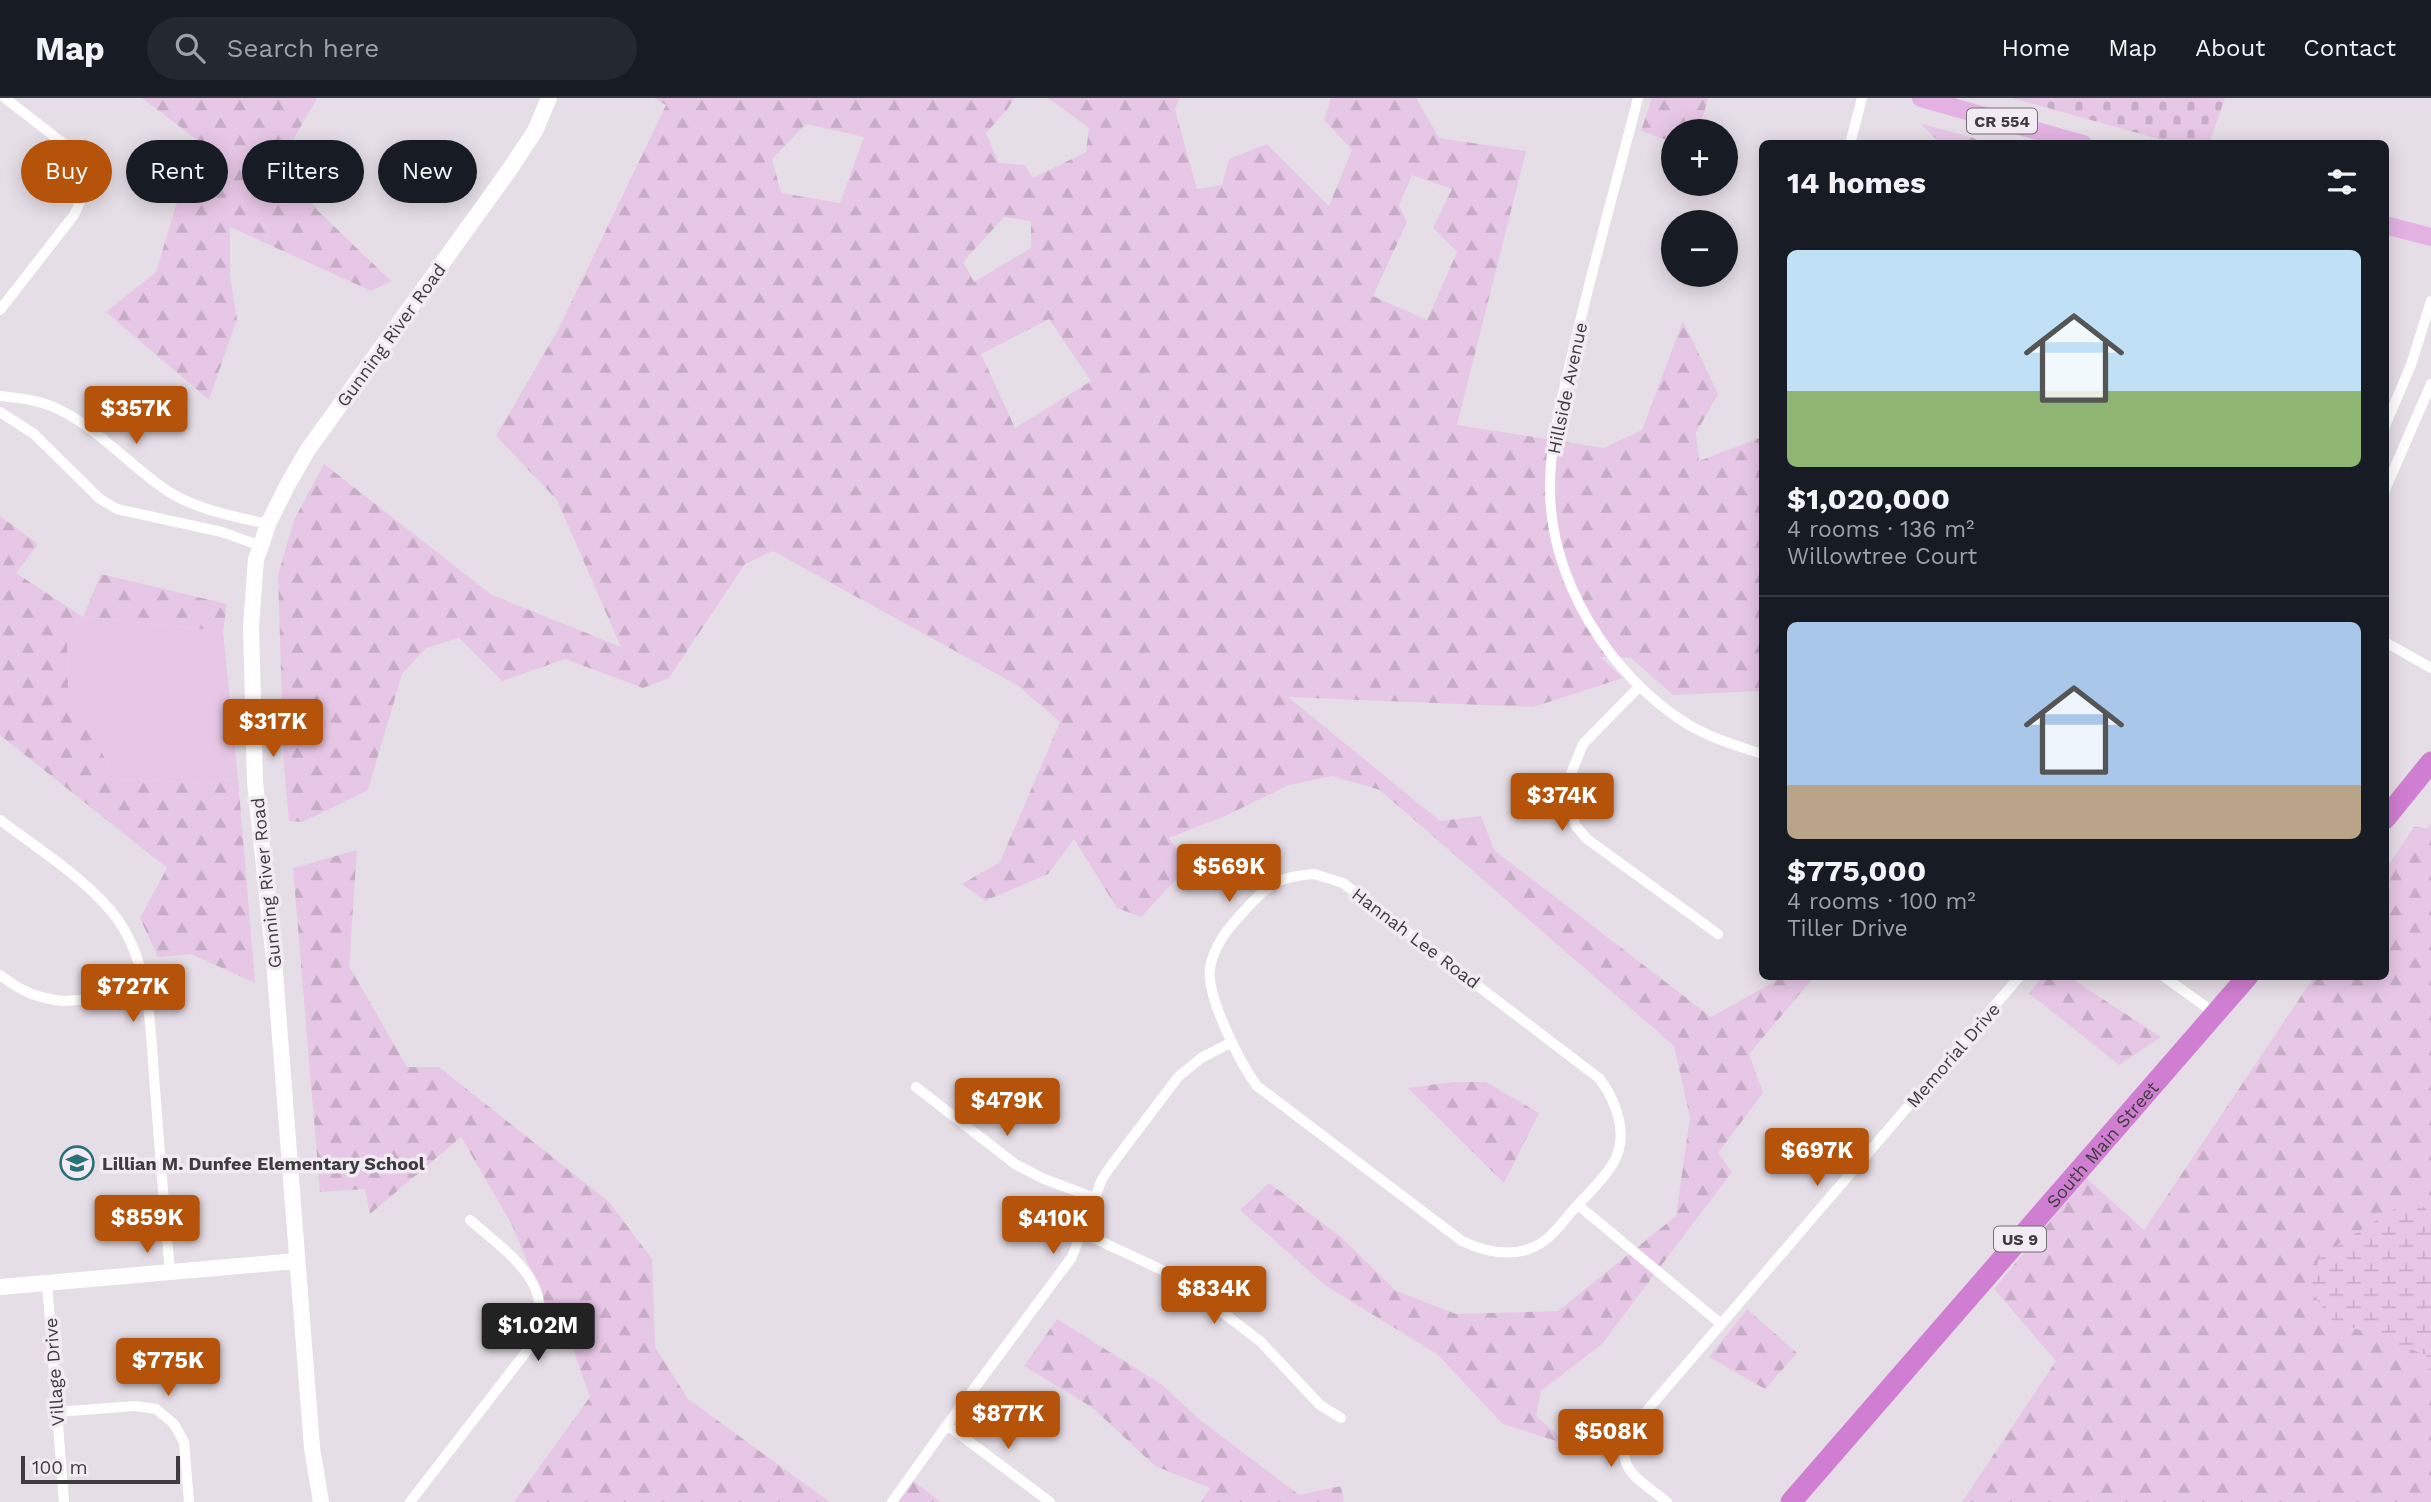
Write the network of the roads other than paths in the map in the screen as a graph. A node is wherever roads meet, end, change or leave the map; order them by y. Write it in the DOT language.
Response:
graph roads {
  1 [pos="5,98"];
  2 [pos="550,98"];
  3 [pos="1638,98"];
  4 [pos="1863,98"];
  5 [pos="1921,98"];
  6 [pos="1851,140"];
  7 [pos="2069,140"];
  8 [pos="2389,226"];
  9 [pos="2431,237"];
  10 [pos="2431,301"];
  11 [pos="0,310"];
  12 [pos="2431,384"];
  13 [pos="0,396"];
  14 [pos="0,412"];
  15 [pos="2389,417"];
  16 [pos="2389,481"];
  17 [pos="268,524"];
  18 [pos="261,545"];
  19 [pos="2389,644"];
  20 [pos="2431,668"];
  21 [pos="1639,687"];
  22 [pos="1759,753"];
  23 [pos="2431,762"];
  24 [pos="2389,814"];
  25 [pos="0,820"];
  26 [pos="1718,934"];
  27 [pos="0,975"];
  28 [pos="2017,980"];
  29 [pos="2169,980"];
  30 [pos="2245,980"];
  31 [pos="146,995"];
  32 [pos="2216,1014"];
  33 [pos="1232,1042"];
  34 [pos="916,1087"];
  35 [pos="1095,1198"];
  36 [pos="1578,1205"];
  37 [pos="470,1220"];
  38 [pos="1083,1233"];
  39 [pos="297,1262"];
  40 [pos="170,1272"];
  41 [pos="47,1283"];
  42 [pos="0,1287"];
  43 [pos="1721,1324"];
  44 [pos="57,1412"];
  45 [pos="1341,1419"];
  46 [pos="947,1424"];
  47 [pos="64,1502"];
  48 [pos="189,1502"];
  49 [pos="321,1502"];
  50 [pos="411,1502"];
  51 [pos="892,1502"];
  52 [pos="1049,1502"];
  53 [pos="1667,1502"];
  54 [pos="1791,1502"];
  1 -- 11 [label="street"];
  2 -- 17 [label="street, Gunning River Road"];
  3 -- 21 [label="street, Hillside Avenue"];
  4 -- 6 [label="street"];
  5 -- 7 [label="main road, CR 554"];
  8 -- 9 [label="main road"];
  10 -- 15 [label="street"];
  12 -- 16 [label="street"];
  13 -- 17 [label="street"];
  14 -- 18 [label="street"];
  17 -- 18 [label="street, Gunning River Road"];
  18 -- 39 [label="street, Gunning River Road"];
  19 -- 20 [label="street"];
  21 -- 22 [label="street, Hillside Avenue"];
  21 -- 26 [label="street"];
  23 -- 24 [label="highway"];
  25 -- 31 [label="street"];
  27 -- 31 [label="street"];
  28 -- 43 [label="street, Memorial Drive"];
  29 -- 32 [label="street"];
  30 -- 32 [label="highway, South Main Street / US 9"];
  31 -- 40 [label="street"];
  32 -- 54 [label="highway, South Main Street / US 9"];
  33 -- 35 [label="street"];
  33 -- 36 [label="street, Hannah Lee Road"];
  33 -- 36 [label="street, Hannah Lee Road"];
  34 -- 35 [label="street"];
  35 -- 38 [label="street"];
  36 -- 43 [label="street"];
  37 -- 50 [label="street"];
  38 -- 45 [label="street"];
  38 -- 46 [label="street"];
  39 -- 40 [label="street"];
  39 -- 49 [label="street, Gunning River Road"];
  40 -- 41 [label="street"];
  41 -- 42 [label="street"];
  41 -- 44 [label="street, Village Drive"];
  43 -- 53 [label="street, Memorial Drive"];
  44 -- 47 [label="street, Village Drive"];
  44 -- 48 [label="street"];
  46 -- 51 [label="street"];
  46 -- 52 [label="street"];
}
